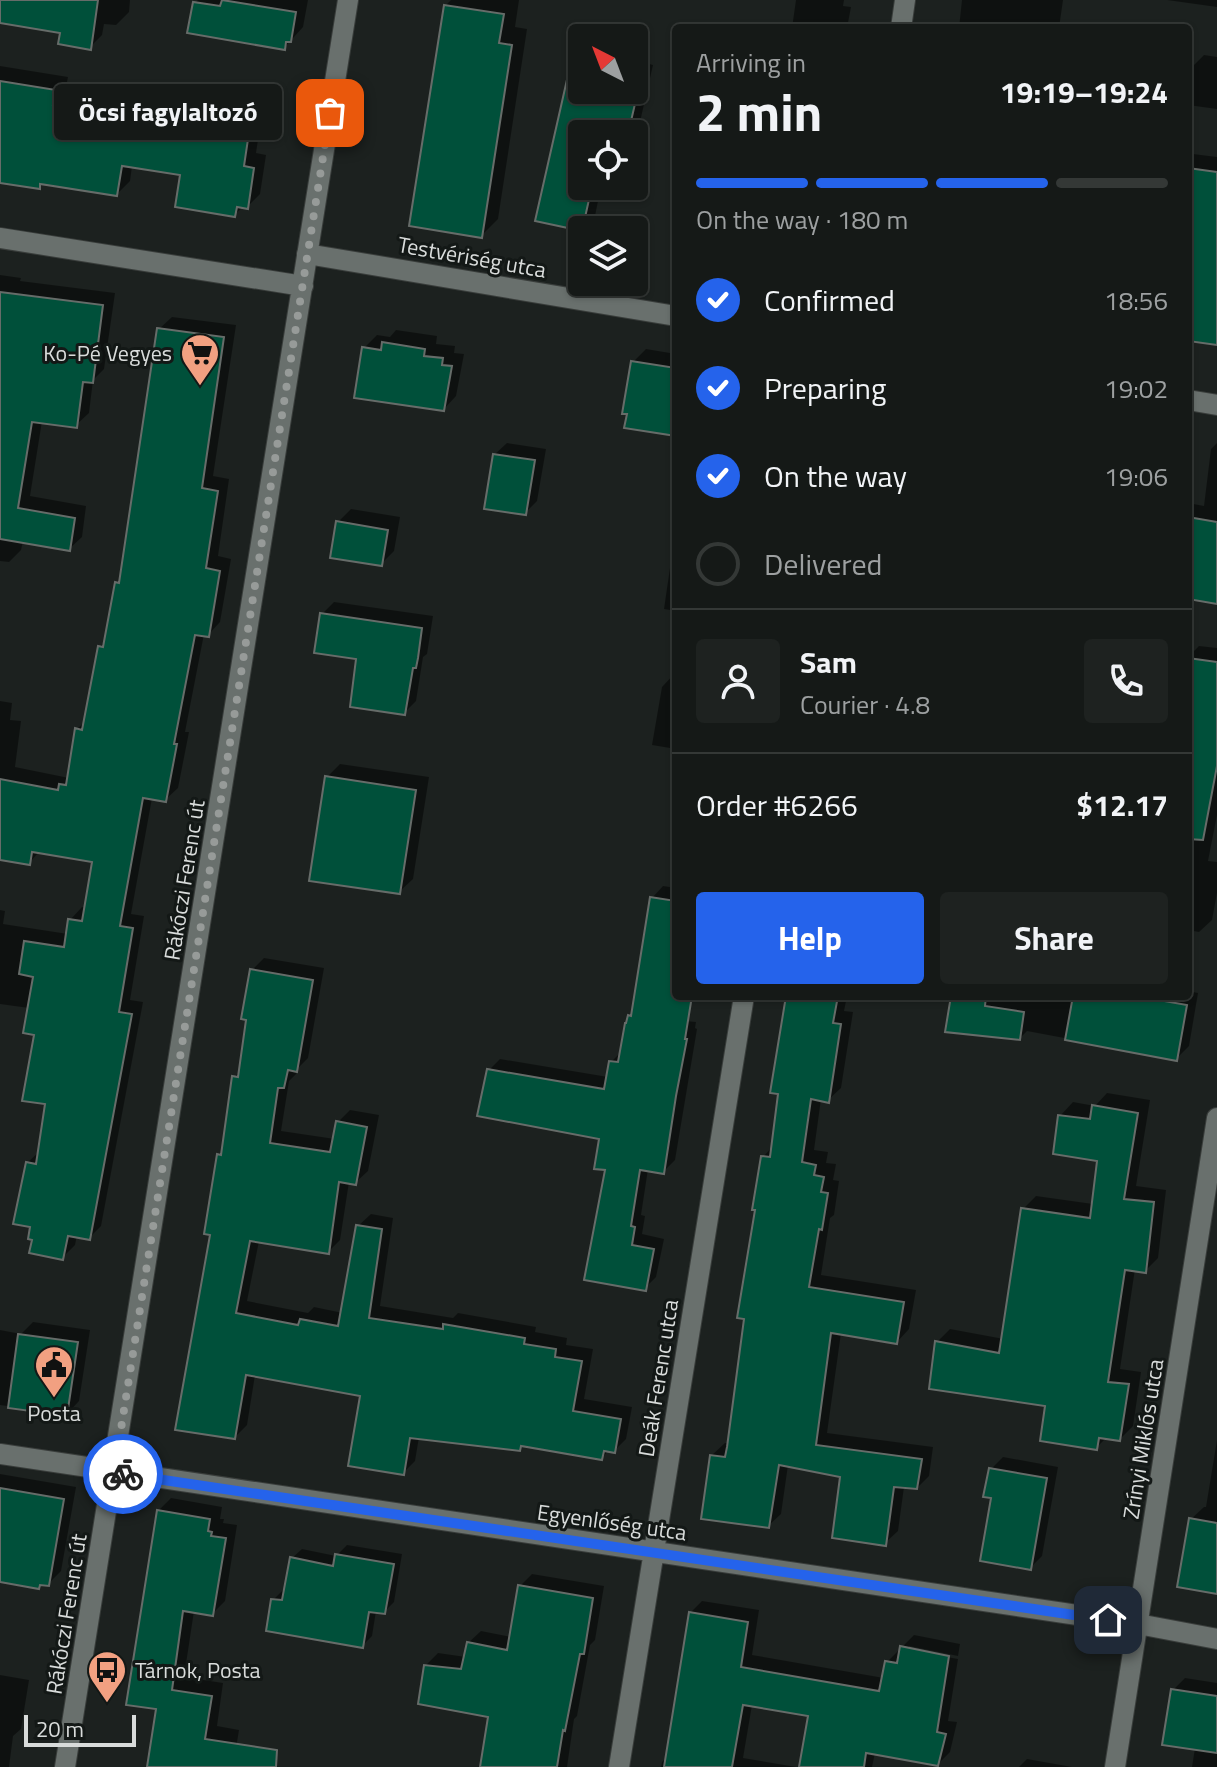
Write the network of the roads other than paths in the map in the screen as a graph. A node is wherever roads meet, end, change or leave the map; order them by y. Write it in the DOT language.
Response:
graph roads {
  1 [pos="348,0"];
  2 [pos="905,0"];
  3 [pos="902,24"];
  4 [pos="0,238"];
  5 [pos="307,254"];
  6 [pos="303,286"];
  7 [pos="672,315"];
  8 [pos="1192,401"];
  9 [pos="1217,405"];
  10 [pos="743,1000"];
  11 [pos="1217,1118"];
  12 [pos="0,1454"];
  13 [pos="114,1473"];
  14 [pos="654,1553"];
  15 [pos="1138,1624"];
  16 [pos="1217,1639"];
  17 [pos="65,1767"];
  18 [pos="619,1767"];
  19 [pos="1115,1767"];
  1 -- 5 [label="street, Rákóczi Ferenc út"];
  2 -- 3 [label="street"];
  4 -- 6 [label="street"];
  5 -- 6 [label="street, Rákóczi Ferenc út"];
  5 -- 7 [label="street, Testvériség utca"];
  6 -- 13 [label="street, Rákóczi Ferenc út"];
  8 -- 9 [label="street"];
  10 -- 14 [label="street, Deák Ferenc utca"];
  11 -- 15 [label="street, Zrínyi Miklós utca"];
  12 -- 13 [label="street, Egyenlőség utca"];
  13 -- 14 [label="street, Egyenlőség utca"];
  13 -- 17 [label="street, Rákóczi Ferenc út"];
  14 -- 15 [label="street, Egyenlőség utca"];
  14 -- 18 [label="street, Deák Ferenc utca"];
  15 -- 16 [label="street, Egyenlőség utca"];
  15 -- 19 [label="street, Zrínyi Miklós utca"];
}
